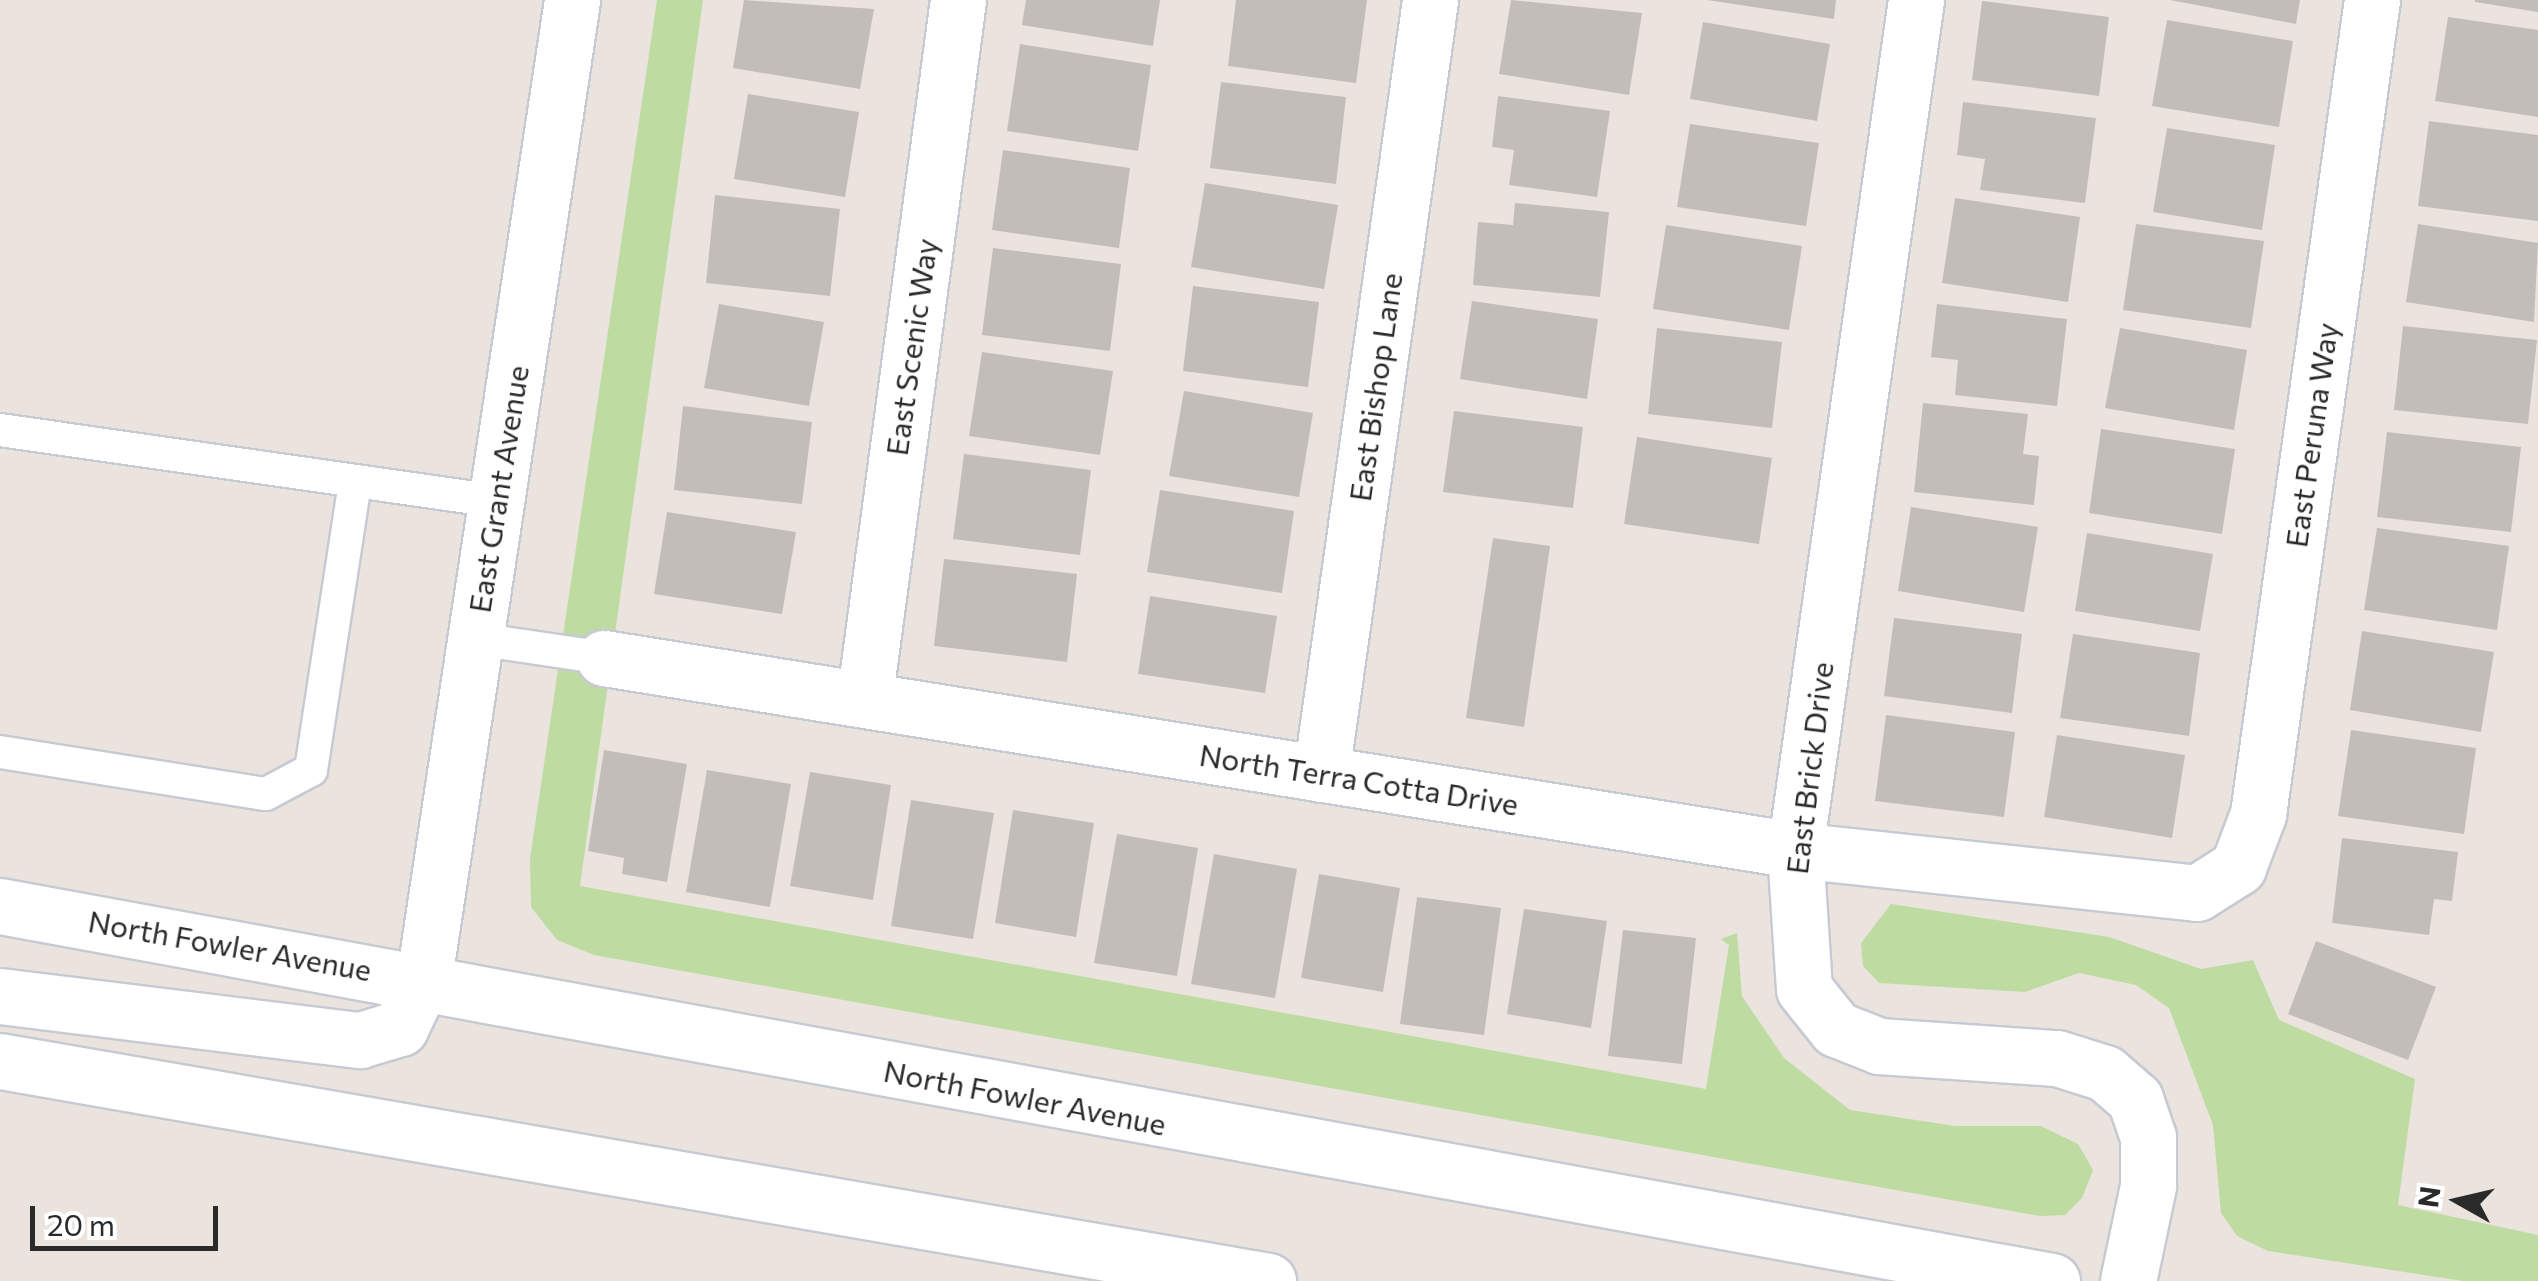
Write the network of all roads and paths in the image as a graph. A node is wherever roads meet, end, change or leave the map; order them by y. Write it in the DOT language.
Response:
graph roads {
  1 [pos="572,0"];
  2 [pos="958,0"];
  3 [pos="1430,0"];
  4 [pos="1916,0"];
  5 [pos="2372,0"];
  6 [pos="0,430"];
  7 [pos="355,481"];
  8 [pos="496,501"];
  9 [pos="476,639"];
  10 [pos="604,658"];
  11 [pos="865,694"];
  12 [pos="0,752"];
  13 [pos="1321,774"];
  14 [pos="1795,850"];
  15 [pos="2238,867"];
  16 [pos="0,906"];
  17 [pos="424,978"];
  18 [pos="0,996"];
  19 [pos="0,1061"];
  20 [pos="1268,1281"];
  21 [pos="2052,1281"];
  22 [pos="2128,1281"];
  1 -- 8 [label="street, East Grant Avenue"];
  2 -- 11 [label="street, East Scenic Way"];
  3 -- 13 [label="street, East Bishop Lane"];
  4 -- 14 [label="street, East Brick Drive"];
  5 -- 15 [label="street, East Peruna Way"];
  6 -- 7 [label="lane"];
  7 -- 8 [label="lane"];
  7 -- 12 [label="lane"];
  8 -- 9 [label="street, East Grant Avenue"];
  9 -- 10 [label="lane, North Terra Cotta Drive"];
  9 -- 17 [label="street, East Grant Avenue"];
  10 -- 11 [label="street, North Terra Cotta Drive"];
  11 -- 13 [label="street, North Terra Cotta Drive"];
  13 -- 14 [label="street, North Terra Cotta Drive"];
  14 -- 15 [label="street, North Terra Cotta Drive"];
  14 -- 22 [label="street, East Brick Drive"];
  16 -- 17 [label="street, North Fowler Avenue"];
  17 -- 18 [label="street, East Grant Avenue"];
  17 -- 21 [label="street, North Fowler Avenue"];
  19 -- 20 [label="street"];
}
